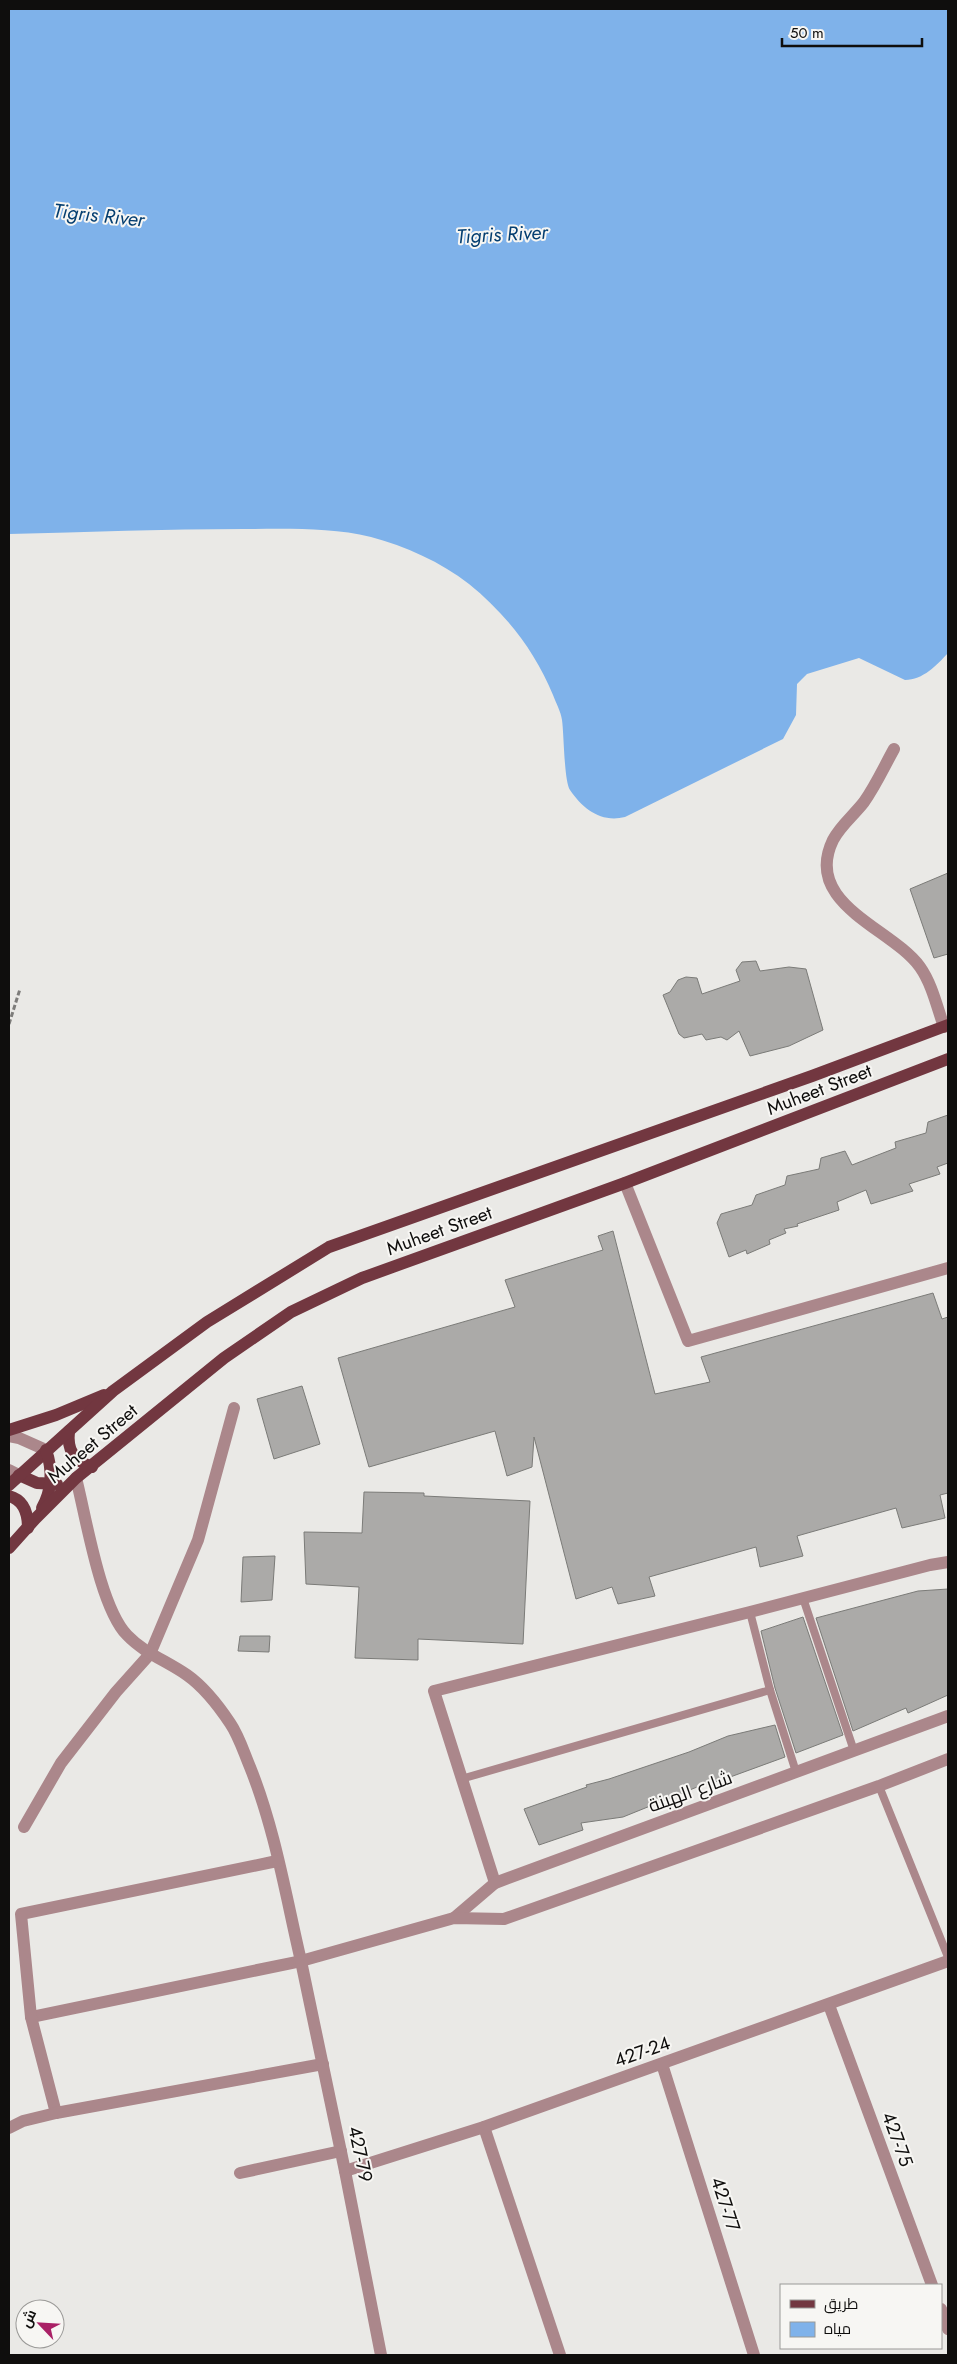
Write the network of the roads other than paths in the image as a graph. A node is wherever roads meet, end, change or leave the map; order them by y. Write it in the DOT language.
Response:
graph roads {
  1 [pos="894,749"];
  2 [pos="946,1026"];
  3 [pos="948,1059"];
  4 [pos="625,1183"];
  5 [pos="948,1268"];
  6 [pos="113,1391"];
  7 [pos="234,1408"];
  8 [pos="9,1430"];
  9 [pos="69,1431"];
  10 [pos="9,1436"];
  11 [pos="46,1450"];
  12 [pos="92,1467"];
  13 [pos="14,1473"];
  14 [pos="76,1478"];
  15 [pos="50,1484"];
  16 [pos="9,1485"];
  17 [pos="9,1496"];
  18 [pos="32,1523"];
  19 [pos="9,1548"];
  20 [pos="948,1562"];
  21 [pos="803,1598"];
  22 [pos="750,1612"];
  23 [pos="150,1654"];
  24 [pos="770,1690"];
  25 [pos="948,1716"];
  26 [pos="854,1751"];
  27 [pos="948,1759"];
  28 [pos="796,1772"];
  29 [pos="461,1779"];
  30 [pos="879,1786"];
  31 [pos="24,1827"];
  32 [pos="278,1860"];
  33 [pos="495,1883"];
  34 [pos="454,1918"];
  35 [pos="948,1957"];
  36 [pos="301,1961"];
  37 [pos="948,1961"];
  38 [pos="829,2005"];
  39 [pos="31,2017"];
  40 [pos="323,2064"];
  41 [pos="662,2064"];
  42 [pos="56,2113"];
  43 [pos="484,2127"];
  44 [pos="9,2128"];
  45 [pos="341,2150"];
  46 [pos="345,2171"];
  47 [pos="240,2173"];
  48 [pos="932,2284"];
  49 [pos="942,2311"];
  50 [pos="948,2329"];
  51 [pos="381,2355"];
  52 [pos="560,2355"];
  53 [pos="754,2355"];
  1 -- 2 [label="street"];
  2 -- 6 [label="main road, Muheet Street"];
  3 -- 4 [label="main road, Muheet Street"];
  4 -- 5 [label="street"];
  4 -- 12 [label="main road, Muheet Street"];
  6 -- 8 [label="main road"];
  6 -- 9 [label="main road, Muheet Street"];
  7 -- 23 [label="street"];
  9 -- 11 [label="main road, Muheet Street"];
  9 -- 12 [label="main road"];
  10 -- 11 [label="street"];
  11 -- 13 [label="main road, Muheet Street"];
  11 -- 15 [label="main road"];
  12 -- 14 [label="main road, Muheet Street"];
  13 -- 15 [label="main road"];
  13 -- 16 [label="main road, Muheet Street"];
  14 -- 15 [label="main road"];
  14 -- 18 [label="main road, Muheet Street"];
  14 -- 23 [label="street, 427-79"];
  15 -- 18 [label="main road"];
  17 -- 18 [label="main road"];
  18 -- 19 [label="main road, Muheet Street"];
  20 -- 21 [label="street"];
  21 -- 22 [label="street"];
  21 -- 26 [label="lane"];
  22 -- 24 [label="lane"];
  22 -- 29 [label="street"];
  23 -- 31 [label="street"];
  23 -- 32 [label="street, 427-79"];
  24 -- 28 [label="lane"];
  24 -- 29 [label="lane"];
  25 -- 26 [label="street, شارع الهبنة"];
  26 -- 28 [label="street, شارع الهبنة"];
  27 -- 30 [label="street, شارع الهبنة"];
  28 -- 33 [label="street, شارع الهبنة"];
  29 -- 33 [label="street"];
  30 -- 34 [label="street, شارع الهبنة"];
  30 -- 35 [label="lane"];
  32 -- 36 [label="street, 427-79"];
  32 -- 39 [label="street"];
  33 -- 34 [label="street, شارع الهبنة"];
  34 -- 36 [label="street, شارع الهبنة"];
  36 -- 39 [label="street, شارع الهبنة"];
  36 -- 40 [label="street, 427-79"];
  37 -- 38 [label="street, 427-24"];
  38 -- 41 [label="street, 427-24"];
  38 -- 48 [label="street, 427-75"];
  39 -- 42 [label="street"];
  40 -- 42 [label="street"];
  40 -- 45 [label="street, 427-79"];
  41 -- 43 [label="street, 427-24"];
  41 -- 53 [label="street, 427-77"];
  42 -- 44 [label="street"];
  43 -- 46 [label="street, 427-24"];
  43 -- 52 [label="street"];
  45 -- 46 [label="street, 427-79"];
  45 -- 47 [label="street"];
  46 -- 51 [label="street, 427-79"];
  49 -- 50 [label="street"];
}
